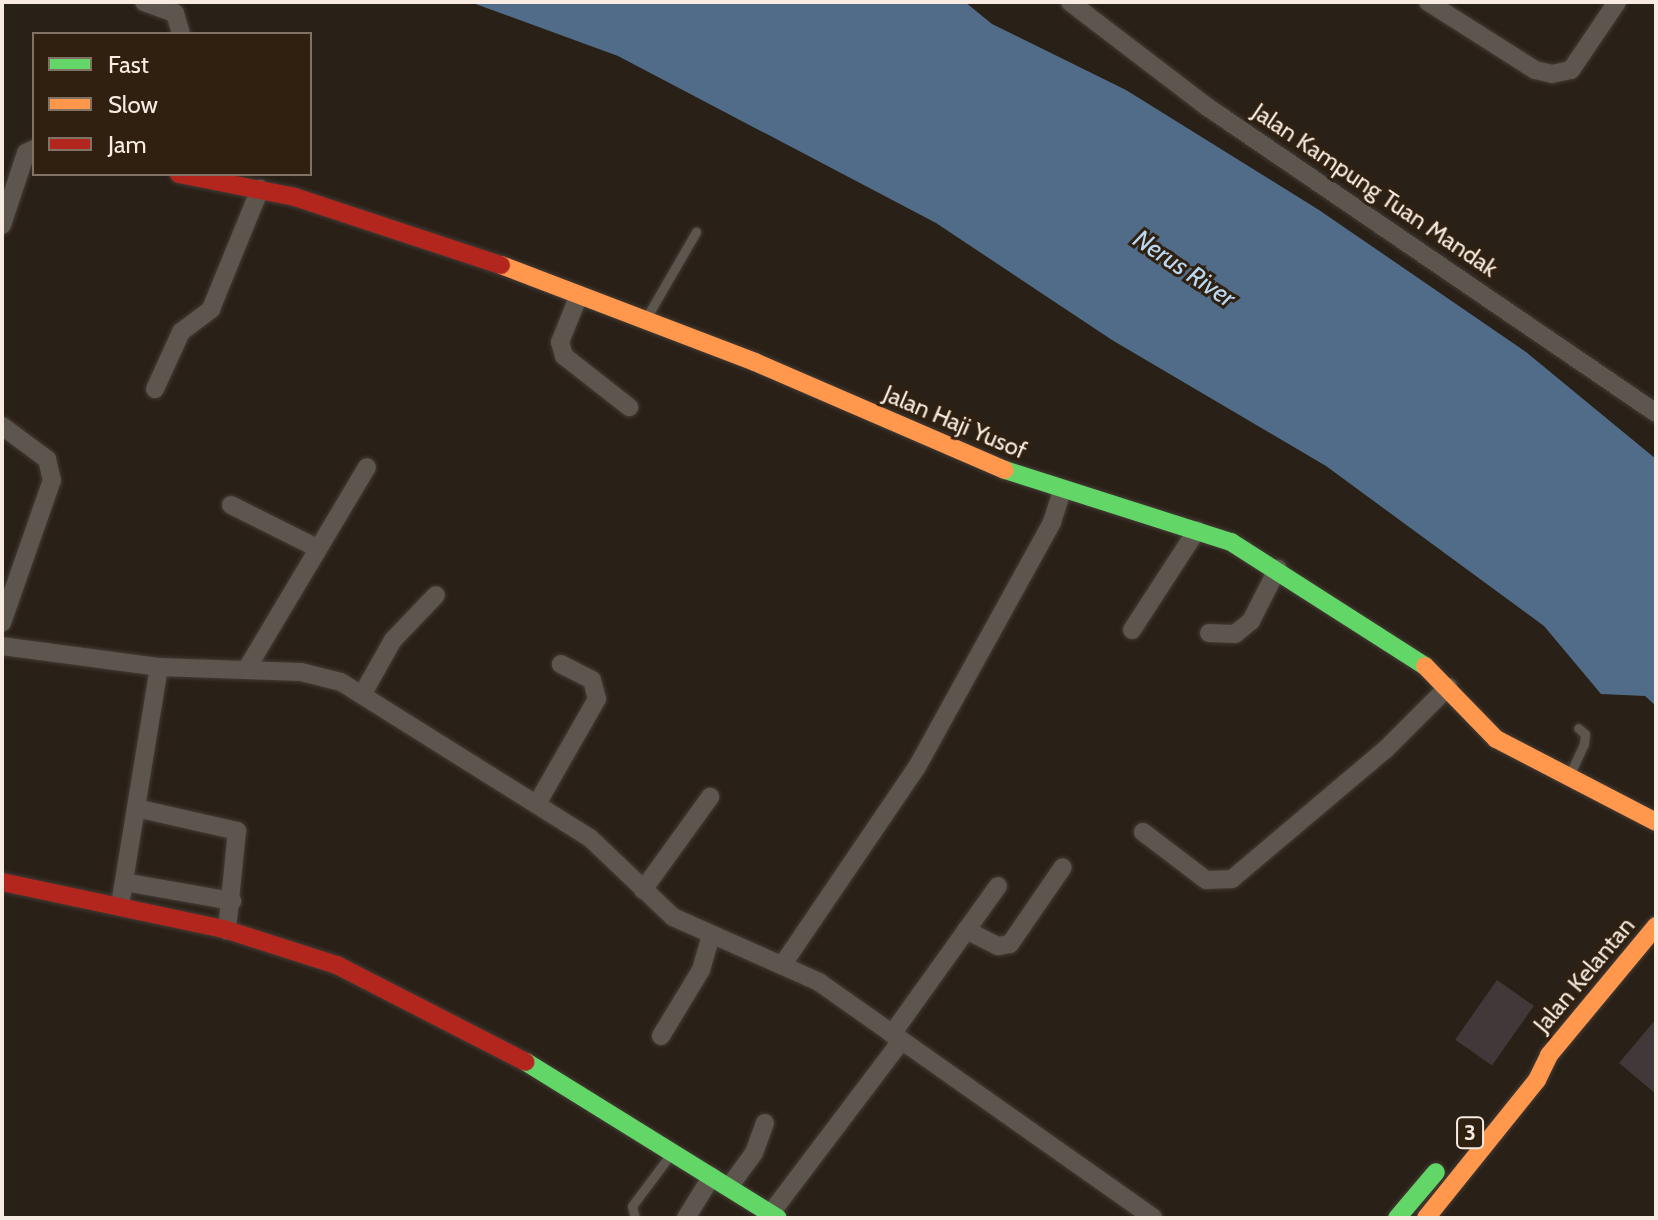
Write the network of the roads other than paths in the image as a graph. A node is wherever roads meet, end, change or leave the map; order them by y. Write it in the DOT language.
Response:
graph roads {
  1 [pos="144,2"];
  2 [pos="1070,2"];
  3 [pos="1428,2"];
  4 [pos="1617,2"];
  5 [pos="180,32"];
  6 [pos="32,150"];
  7 [pos="190,176"];
  8 [pos="260,189"];
  9 [pos="2,225"];
  10 [pos="696,232"];
  11 [pos="579,295"];
  12 [pos="645,320"];
  13 [pos="155,389"];
  14 [pos="629,407"];
  15 [pos="1656,413"];
  16 [pos="2,426"];
  17 [pos="367,467"];
  18 [pos="1062,492"];
  19 [pos="231,505"];
  20 [pos="1197,530"];
  21 [pos="317,548"];
  22 [pos="1278,568"];
  23 [pos="436,595"];
  24 [pos="2,623"];
  25 [pos="1132,630"];
  26 [pos="1209,633"];
  27 [pos="2,646"];
  28 [pos="561,664"];
  29 [pos="159,667"];
  30 [pos="246,670"];
  31 [pos="1448,687"];
  32 [pos="362,695"];
  33 [pos="1578,728"];
  34 [pos="1569,776"];
  35 [pos="710,797"];
  36 [pos="538,802"];
  37 [pos="136,808"];
  38 [pos="1656,822"];
  39 [pos="1143,832"];
  40 [pos="1063,867"];
  41 [pos="2,882"];
  42 [pos="124,882"];
  43 [pos="998,886"];
  44 [pos="643,890"];
  45 [pos="232,901"];
  46 [pos="120,906"];
  47 [pos="1656,926"];
  48 [pos="227,930"];
  49 [pos="966,930"];
  50 [pos="711,936"];
  51 [pos="783,964"];
  52 [pos="661,1036"];
  53 [pos="896,1037"];
  54 [pos="1549,1055"];
  55 [pos="765,1123"];
  56 [pos="672,1152"];
  57 [pos="712,1176"];
  58 [pos="729,1187"];
  59 [pos="775,1216"];
  60 [pos="635,1218"];
  61 [pos="686,1218"];
  62 [pos="1153,1218"];
  63 [pos="1397,1218"];
  64 [pos="1426,1218"];
  1 -- 5 [label="street"];
  2 -- 15 [label="street, Jalan Kampung Tuan Mandak"];
  3 -- 4 [label="street"];
  6 -- 9 [label="street"];
  7 -- 8 [label="main road, Jalan Haji Yusof"];
  8 -- 11 [label="main road, Jalan Haji Yusof"];
  8 -- 13 [label="street"];
  10 -- 12 [label="lane"];
  11 -- 12 [label="main road, Jalan Haji Yusof"];
  11 -- 14 [label="street"];
  12 -- 18 [label="main road, Jalan Haji Yusof"];
  16 -- 24 [label="street"];
  17 -- 21 [label="street"];
  18 -- 20 [label="main road, Jalan Haji Yusof"];
  18 -- 51 [label="street"];
  19 -- 21 [label="street"];
  20 -- 22 [label="main road, Jalan Haji Yusof"];
  20 -- 25 [label="street"];
  21 -- 30 [label="street"];
  22 -- 26 [label="street"];
  22 -- 31 [label="main road, Jalan Haji Yusof"];
  23 -- 32 [label="street"];
  27 -- 29 [label="street"];
  28 -- 36 [label="street"];
  29 -- 30 [label="street"];
  29 -- 37 [label="street"];
  30 -- 32 [label="street"];
  31 -- 34 [label="main road, Jalan Haji Yusof"];
  31 -- 39 [label="street"];
  32 -- 36 [label="street"];
  33 -- 34 [label="lane"];
  34 -- 38 [label="main road, Jalan Haji Yusof"];
  35 -- 44 [label="street"];
  36 -- 44 [label="street"];
  37 -- 42 [label="street"];
  37 -- 45 [label="street"];
  40 -- 49 [label="street"];
  41 -- 46 [label="main road"];
  42 -- 45 [label="street"];
  42 -- 46 [label="street"];
  43 -- 49 [label="street"];
  44 -- 50 [label="street"];
  45 -- 48 [label="street"];
  46 -- 48 [label="main road"];
  47 -- 54 [label="main road, Jalan Kelantan / 3"];
  48 -- 56 [label="main road"];
  49 -- 53 [label="street"];
  50 -- 51 [label="street"];
  50 -- 52 [label="street"];
  51 -- 53 [label="street"];
  53 -- 59 [label="street"];
  53 -- 62 [label="street"];
  54 -- 63 [label="main road, Jalan Kelantan / 3"];
  54 -- 64 [label="main road, Jalan Kelantan / 3"];
  55 -- 58 [label="street"];
  56 -- 57 [label="main road"];
  56 -- 60 [label="lane"];
  57 -- 58 [label="main road"];
  57 -- 61 [label="street"];
  58 -- 59 [label="main road"];
}
